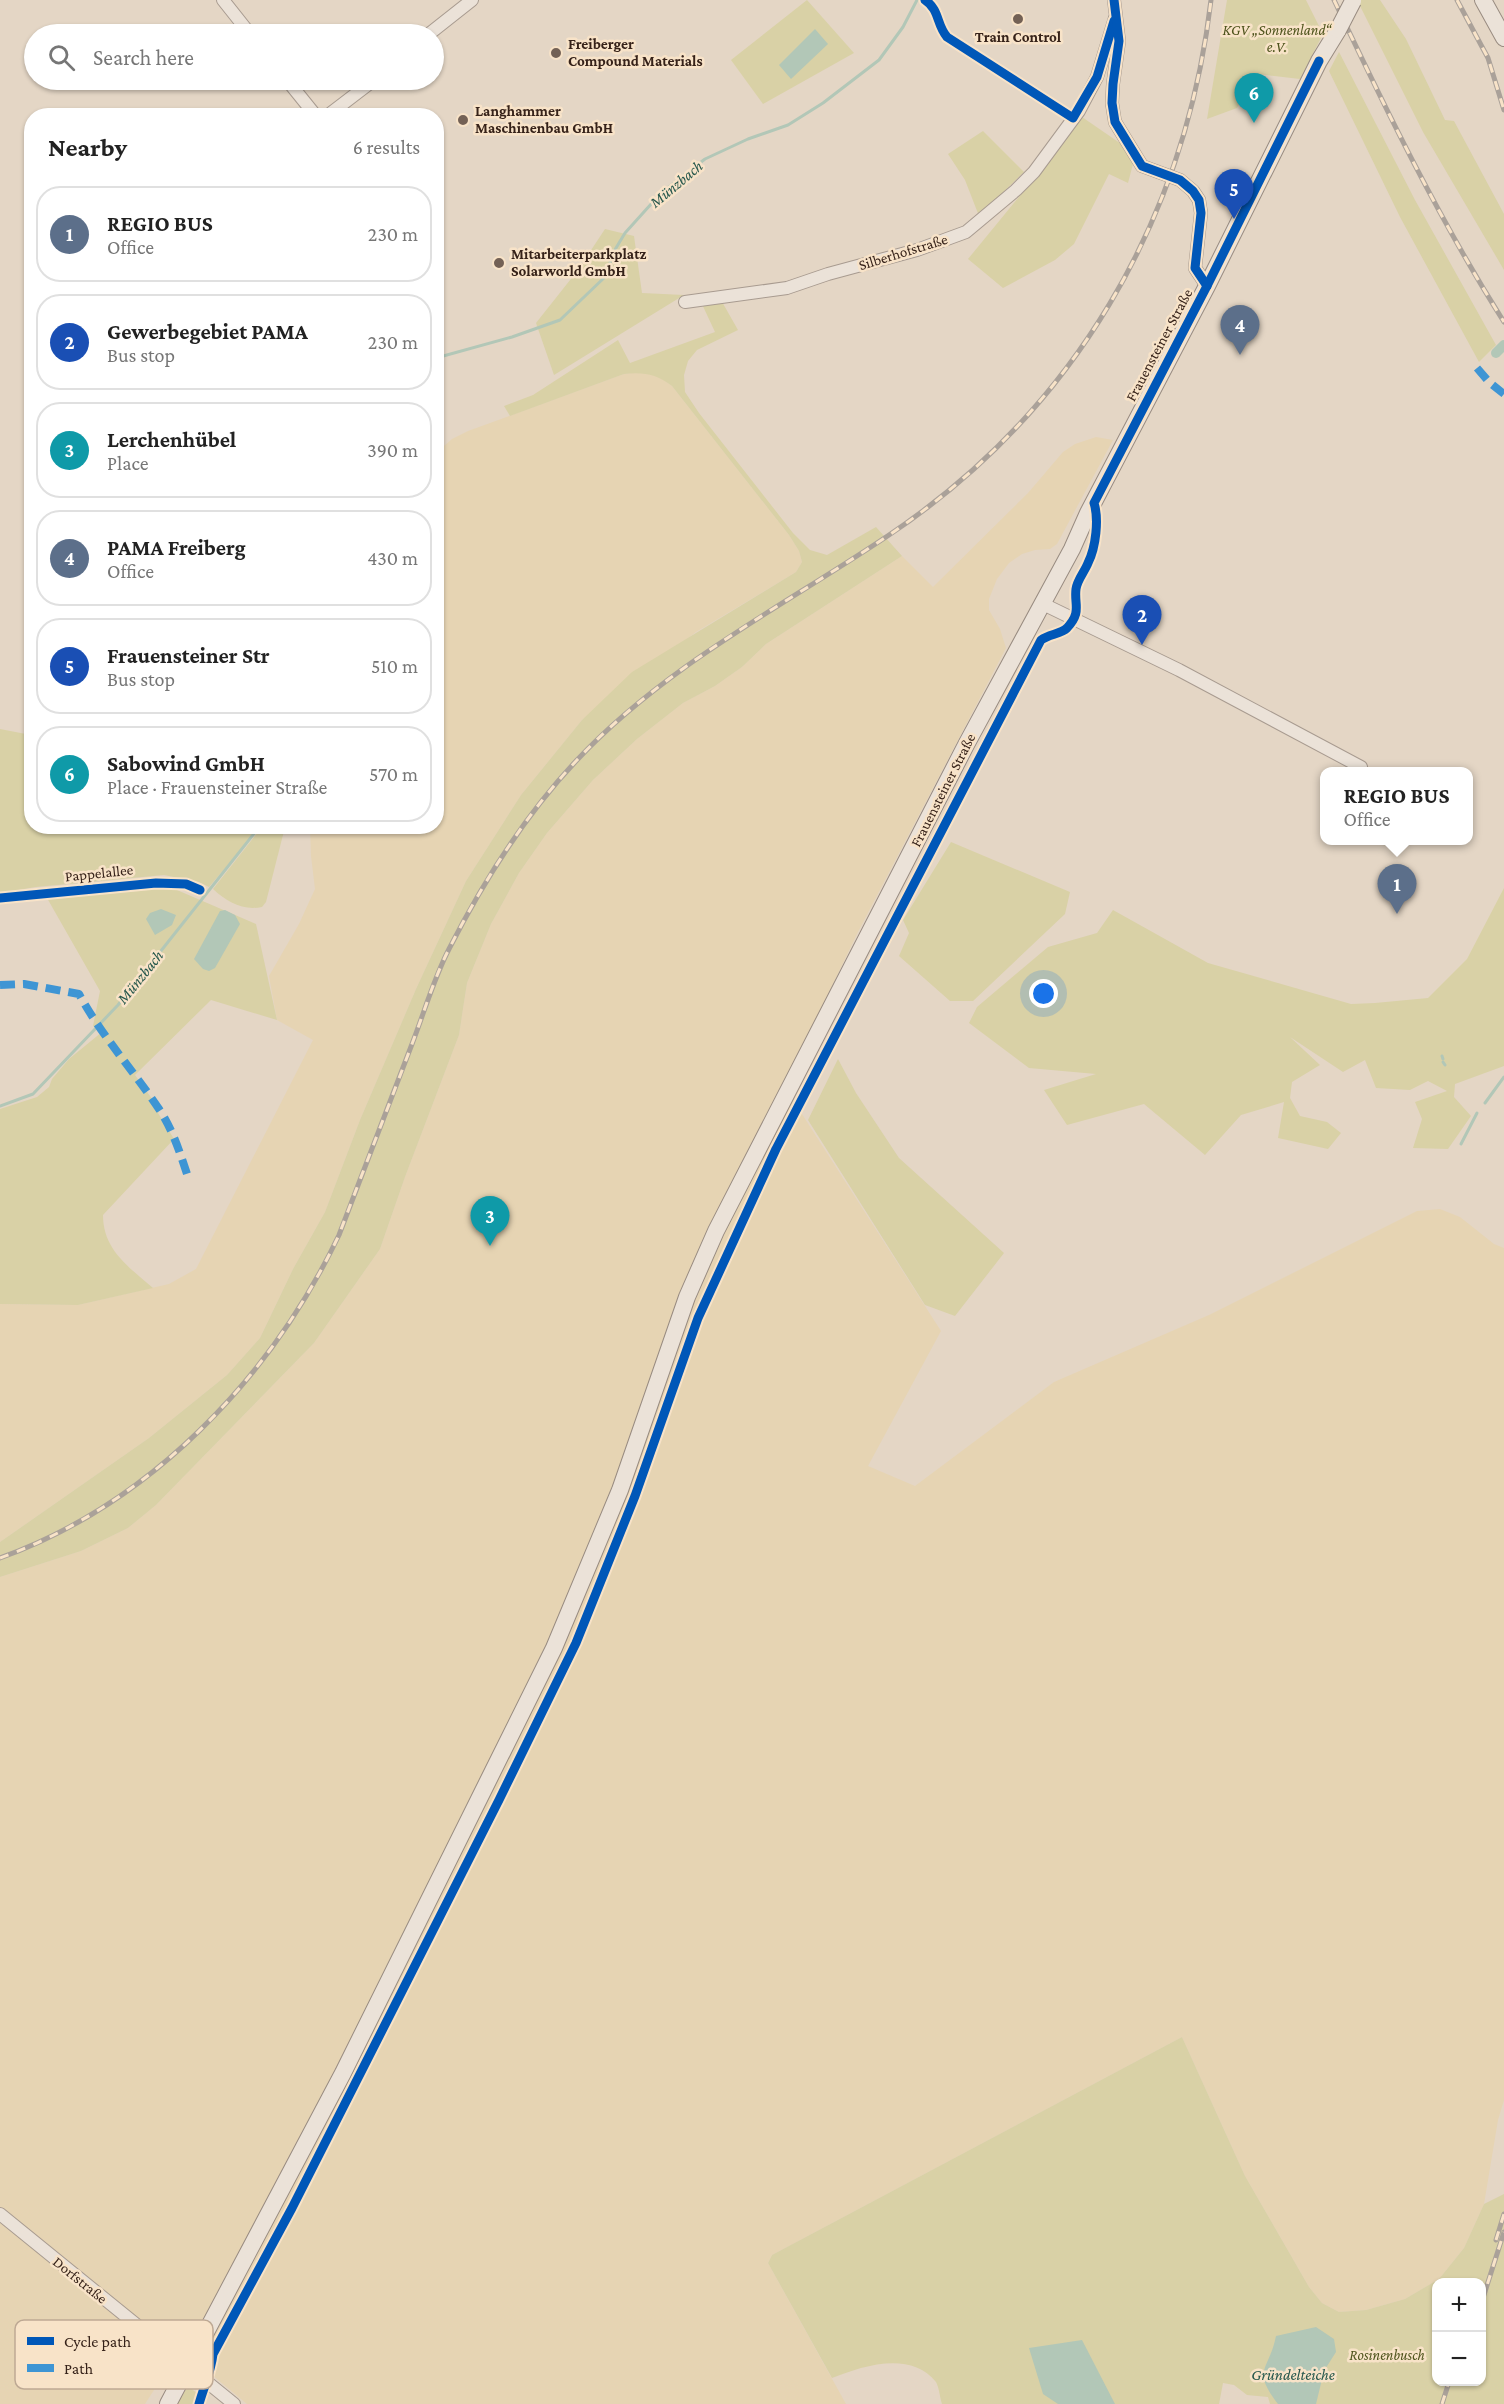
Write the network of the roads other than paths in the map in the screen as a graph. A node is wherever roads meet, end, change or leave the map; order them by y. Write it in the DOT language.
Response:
graph roads {
  1 [pos="222,0"];
  2 [pos="472,0"];
  3 [pos="1114,0"];
  4 [pos="1483,0"];
  5 [pos="1353,1"];
  6 [pos="1115,18"];
  7 [pos="242,24"];
  8 [pos="442,24"];
  9 [pos="1504,38"];
  10 [pos="294,90"];
  11 [pos="361,90"];
  12 [pos="309,108"];
  13 [pos="337,108"];
  14 [pos="1207,286"];
  15 [pos="685,302"];
  16 [pos="1043,604"];
  17 [pos="1361,767"];
  18 [pos="0,2214"];
  19 [pos="131,2320"];
  20 [pos="212,2320"];
  21 [pos="213,2387"];
  22 [pos="176,2389"];
  23 [pos="168,2404"];
  24 [pos="234,2404"];
  1 -- 7 [label="street"];
  2 -- 8 [label="street"];
  3 -- 6 [label="street, Silberhofstraße"];
  4 -- 9 [label="main road"];
  5 -- 14 [label="main road, Frauensteiner Straße, bridge"];
  6 -- 14 [label="street, Silberhofstraße"];
  6 -- 15 [label="street, Silberhofstraße"];
  10 -- 12 [label="street"];
  11 -- 13 [label="street"];
  14 -- 16 [label="main road, Frauensteiner Straße"];
  16 -- 17 [label="street"];
  16 -- 20 [label="main road, Frauensteiner Straße"];
  18 -- 19 [label="street, Dorfstraße"];
  21 -- 24 [label="street, Dorfstraße"];
  22 -- 23 [label="main road, Frauensteiner Straße"];
}
